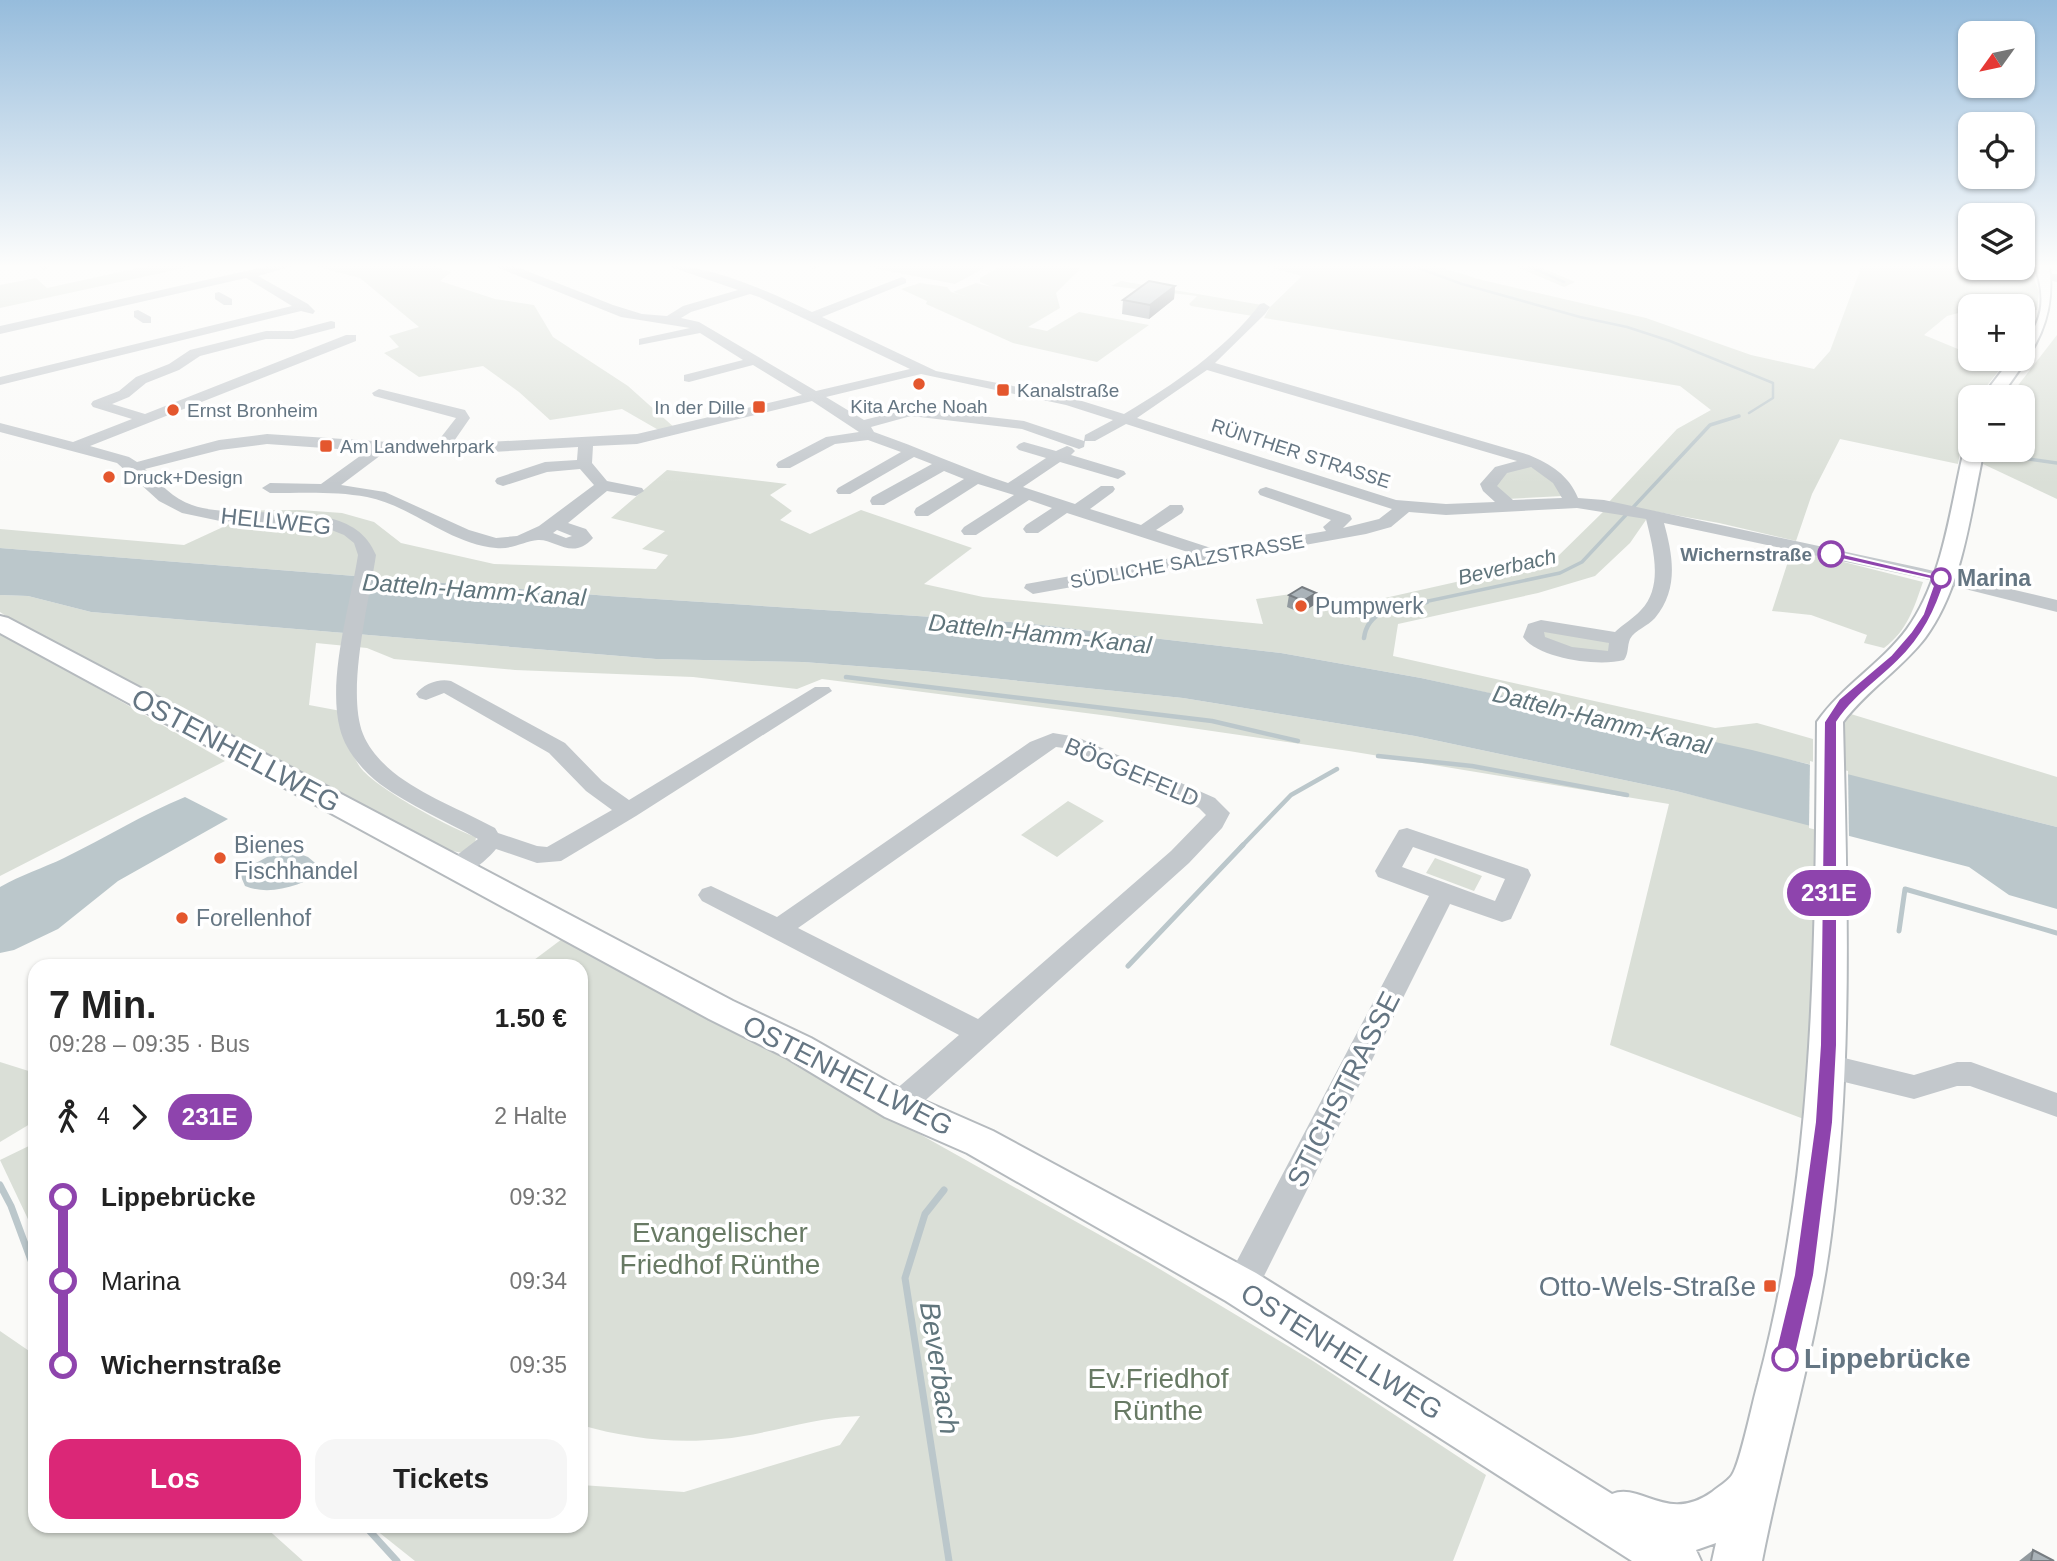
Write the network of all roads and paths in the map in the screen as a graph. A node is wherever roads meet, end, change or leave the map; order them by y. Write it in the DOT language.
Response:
graph roads {
  1 [pos="177,338"];
  2 [pos="255,338"];
  3 [pos="351,338"];
  4 [pos="662,338"];
  5 [pos="716,338"];
  6 [pos="855,338"];
  7 [pos="1235,338"];
  8 [pos="643,342"];
  9 [pos="754,361"];
  10 [pos="1206,365"];
  11 [pos="922,370"];
  12 [pos="689,378"];
  13 [pos="0,381"];
  14 [pos="379,393"];
  15 [pos="812,397"];
  16 [pos="146,419"];
  17 [pos="1126,419"];
  18 [pos="0,427"];
  19 [pos="865,430"];
  20 [pos="1090,438"];
  21 [pos="586,443"];
  22 [pos="76,446"];
  23 [pos="1024,447"];
  24 [pos="381,448"];
  25 [pos="439,450"];
  26 [pos="912,452"];
  27 [pos="1059,456"];
  28 [pos="1533,462"];
  29 [pos="1971,462"];
  30 [pos="584,464"];
  31 [pos="944,464"];
  32 [pos="783,465"];
  33 [pos="136,467"];
  34 [pos="1118,474"];
  35 [pos="976,478"];
  36 [pos="503,481"];
  37 [pos="603,485"];
  38 [pos="270,488"];
  39 [pos="326,489"];
  40 [pos="1107,489"];
  41 [pos="636,491"];
  42 [pos="844,491"];
  43 [pos="1019,491"];
  44 [pos="1266,492"];
  45 [pos="878,500"];
  46 [pos="1571,501"];
  47 [pos="1507,504"];
  48 [pos="1405,507"];
  49 [pos="1072,508"];
  50 [pos="1176,509"];
  51 [pos="922,512"];
  52 [pos="1636,512"];
  53 [pos="556,524"];
  54 [pos="1032,529"];
  55 [pos="970,531"];
  56 [pos="1144,531"];
  57 [pos="537,533"];
  58 [pos="1340,534"];
  59 [pos="1218,556"];
  60 [pos="1941,578"];
  61 [pos="1033,588"];
  62 [pos="2057,606"];
  63 [pos="0,623"];
  64 [pos="1621,639"];
  65 [pos="822,691"];
  66 [pos="426,694"];
  67 [pos="628,811"];
  68 [pos="490,839"];
  69 [pos="457,868"];
  70 [pos="1444,891"];
  71 [pos="711,895"];
  72 [pos="777,930"];
  73 [pos="980,1033"];
  74 [pos="1828,1066"];
  75 [pos="2057,1105"];
  76 [pos="898,1106"];
  77 [pos="1241,1287"];
  78 [pos="1750,1491"];
  79 [pos="1579,1499"];
  80 [pos="1646,1561"];
  81 [pos="1676,1561"];
  82 [pos="1737,1561"];
  1 -- 13 [label="street"];
  2 -- 16 [label="street"];
  3 -- 16 [label="street"];
  4 -- 8 [label="street"];
  5 -- 9 [label="street"];
  6 -- 11 [label="street, RÜNTHER STRASSE"];
  7 -- 10 [label="street"];
  9 -- 12 [label="street"];
  9 -- 15 [label="street"];
  10 -- 17 [label="street"];
  10 -- 28 [label="street"];
  11 -- 15 [label="street"];
  11 -- 17 [label="street, RÜNTHER STRASSE"];
  14 -- 25 [label="street"];
  15 -- 19 [label="street"];
  15 -- 21 [label="street"];
  16 -- 22 [label="street"];
  17 -- 20 [label="street"];
  17 -- 48 [label="street, RÜNTHER STRASSE"];
  18 -- 22 [label="street, HELLWEG"];
  19 -- 26 [label="street"];
  19 -- 27 [label="street"];
  19 -- 32 [label="street"];
  21 -- 25 [label="street"];
  21 -- 30 [label="street"];
  22 -- 33 [label="street, HELLWEG"];
  23 -- 27 [label="street"];
  24 -- 25 [label="street"];
  24 -- 33 [label="street"];
  24 -- 39 [label="street"];
  26 -- 31 [label="street"];
  26 -- 42 [label="street"];
  27 -- 34 [label="street"];
  27 -- 43 [label="street"];
  28 -- 46 [label="street"];
  28 -- 47 [label="street"];
  29 -- 60 [label="main road"];
  30 -- 36 [label="street"];
  30 -- 37 [label="street"];
  31 -- 35 [label="street"];
  31 -- 45 [label="street"];
  33 -- 68 [label="street, HELLWEG"];
  35 -- 43 [label="street"];
  35 -- 51 [label="street"];
  37 -- 41 [label="street"];
  37 -- 53 [label="street"];
  38 -- 39 [label="street"];
  39 -- 57 [label="street"];
  40 -- 49 [label="street"];
  43 -- 49 [label="street"];
  43 -- 55 [label="street"];
  44 -- 58 [label="street, SÜDLICHE SALZSTRASSE"];
  46 -- 47 [label="street, RÜNTHER STRASSE"];
  46 -- 52 [label="street, RÜNTHER STRASSE"];
  47 -- 48 [label="street, RÜNTHER STRASSE"];
  48 -- 58 [label="street, SÜDLICHE SALZSTRASSE"];
  49 -- 54 [label="street"];
  49 -- 56 [label="street"];
  50 -- 56 [label="street"];
  52 -- 60 [label="street, RÜNTHER STRASSE"];
  52 -- 64 [label="street"];
  53 -- 57 [label="street"];
  53 -- 57 [label="street"];
  56 -- 59 [label="street"];
  58 -- 59 [label="street, SÜDLICHE SALZSTRASSE"];
  59 -- 61 [label="street, SÜDLICHE SALZSTRASSE"];
  60 -- 62 [label="street, RÜNTHER STRASSE"];
  60 -- 74 [label="main road"];
  63 -- 69 [label="main road, OSTENHELLWEG"];
  65 -- 67 [label="street, HELLWEG"];
  66 -- 67 [label="street"];
  67 -- 68 [label="street, HELLWEG"];
  68 -- 69 [label="street"];
  69 -- 76 [label="main road, OSTENHELLWEG"];
  70 -- 70 [label="street"];
  70 -- 77 [label="street, STICHSTRASSE"];
  71 -- 72 [label="street"];
  72 -- 73 [label="street"];
  72 -- 73 [label="street, BÖGGEFELD"];
  73 -- 76 [label="street, BÖGGEFELD"];
  74 -- 75 [label="street"];
  74 -- 78 [label="main road"];
  76 -- 77 [label="main road, OSTENHELLWEG"];
  77 -- 79 [label="main road, OSTENHELLWEG"];
  78 -- 79 [label="main road"];
  78 -- 82 [label="main road"];
  79 -- 80 [label="main road"];
  79 -- 81 [label="main road, OSTENHELLWEG"];
}
